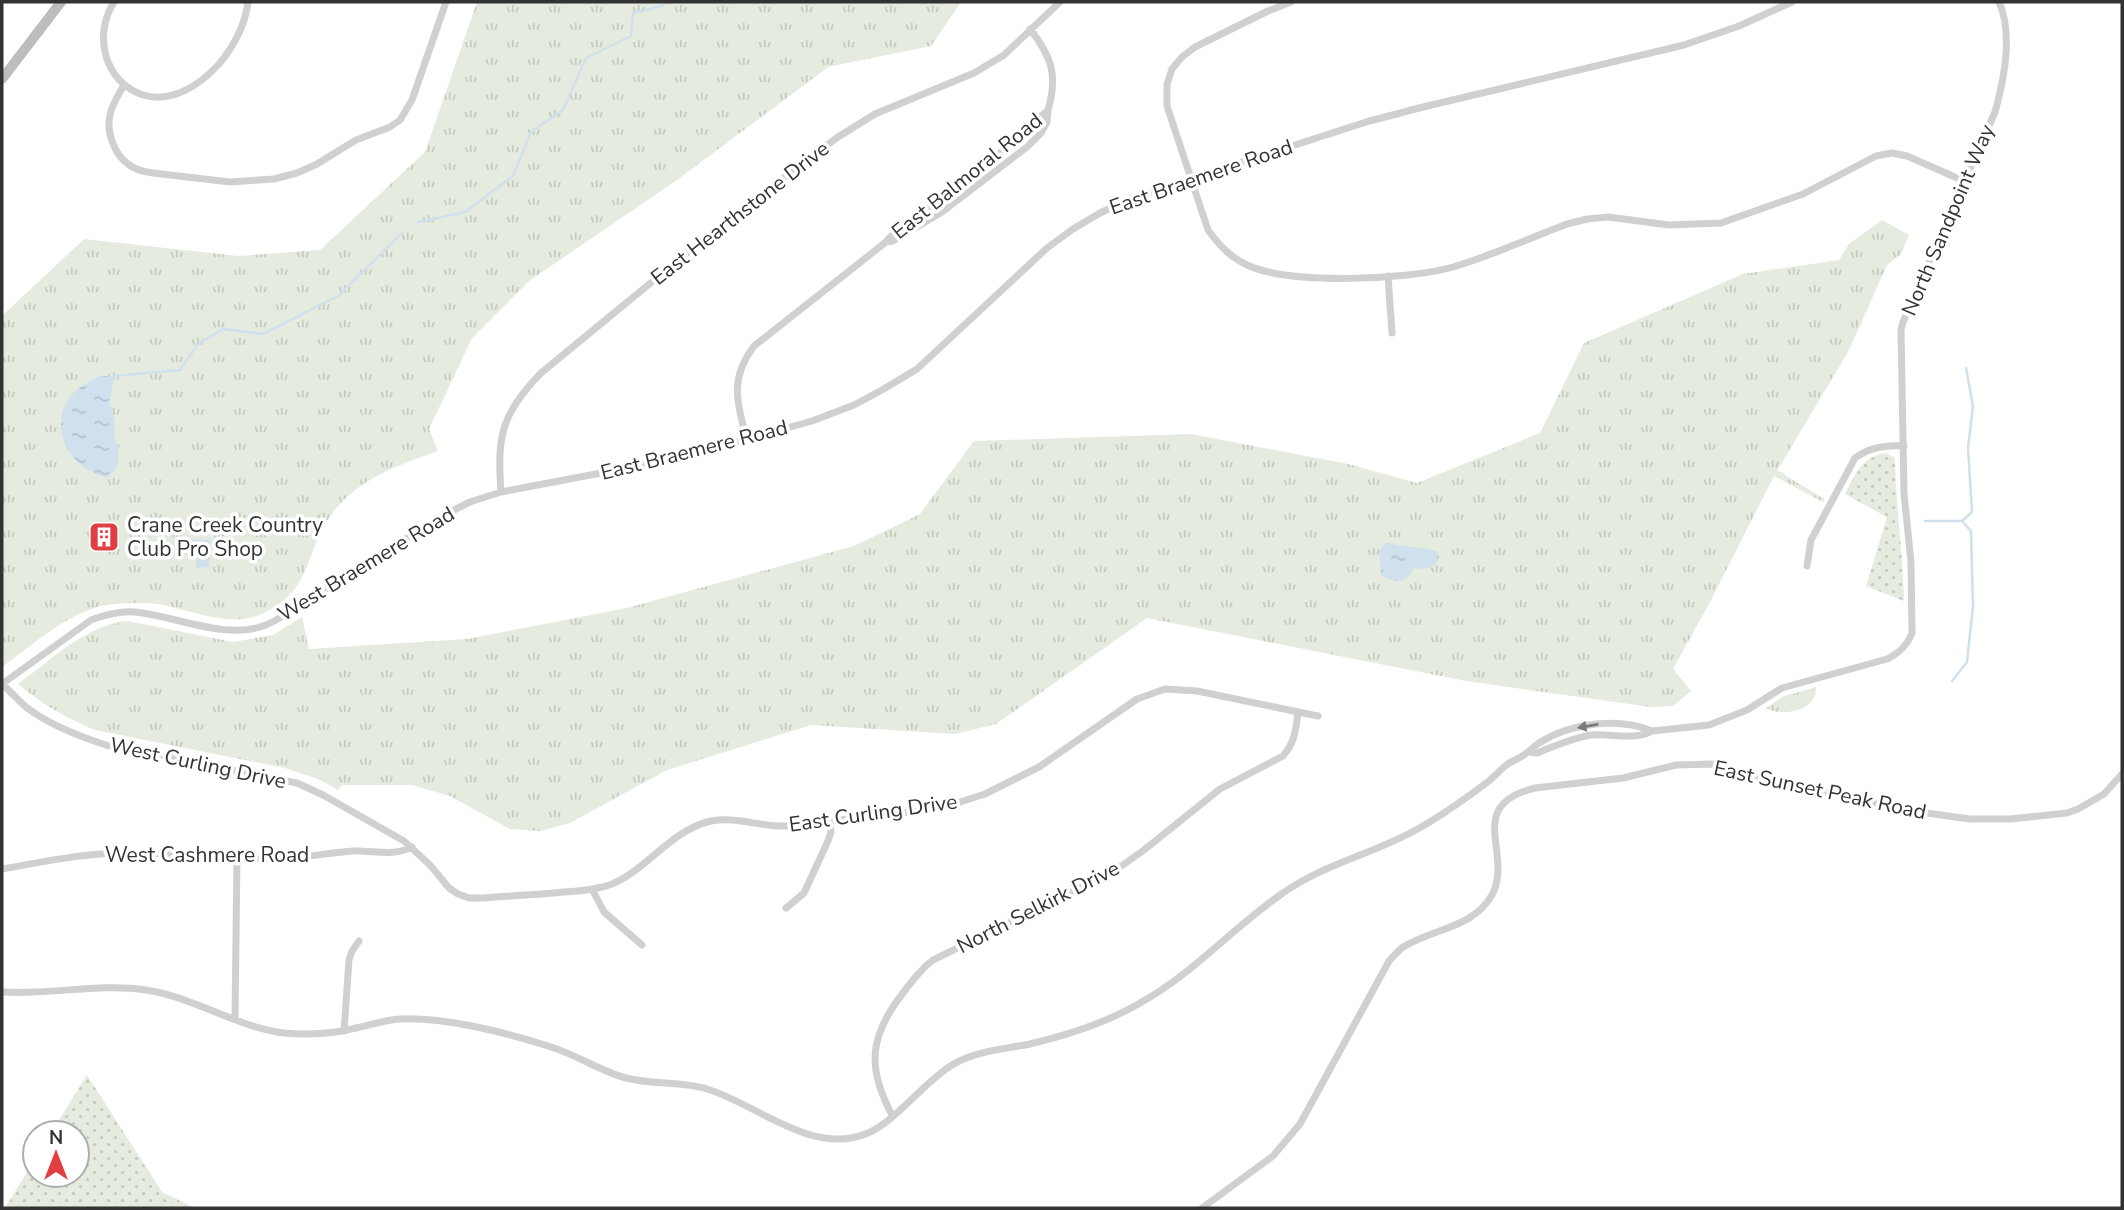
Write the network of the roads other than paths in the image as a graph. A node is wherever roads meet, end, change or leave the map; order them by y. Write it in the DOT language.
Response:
graph roads {
  1 [pos="61,2"];
  2 [pos="114,2"];
  3 [pos="248,2"];
  4 [pos="446,2"];
  5 [pos="1060,2"];
  6 [pos="1291,2"];
  7 [pos="1791,2"];
  8 [pos="1999,2"];
  9 [pos="1030,29"];
  10 [pos="2,79"];
  11 [pos="124,85"];
  12 [pos="1191,178"];
  13 [pos="1964,181"];
  14 [pos="1388,276"];
  15 [pos="1392,333"];
  16 [pos="747,440"];
  17 [pos="1904,446"];
  18 [pos="501,492"];
  19 [pos="1807,566"];
  20 [pos="2,684"];
  21 [pos="1298,712"];
  22 [pos="1318,716"];
  23 [pos="2122,774"];
  24 [pos="830,822"];
  25 [pos="412,847"];
  26 [pos="237,858"];
  27 [pos="2,869"];
  28 [pos="592,889"];
  29 [pos="458,894"];
  30 [pos="786,908"];
  31 [pos="359,941"];
  32 [pos="642,945"];
  33 [pos="2,992"];
  34 [pos="235,1019"];
  35 [pos="344,1031"];
  36 [pos="892,1115"];
  37 [pos="1202,1208"];
  1 -- 10 [label="street"];
  2 -- 11 [label="street"];
  3 -- 11 [label="street"];
  4 -- 11 [label="street"];
  5 -- 9 [label="street, East Hearthstone Drive"];
  6 -- 12 [label="street"];
  7 -- 12 [label="street, East Braemere Road"];
  8 -- 13 [label="street, North Sandpoint Way"];
  9 -- 16 [label="street, East Balmoral Road"];
  9 -- 18 [label="street, East Hearthstone Drive"];
  12 -- 14 [label="street"];
  12 -- 16 [label="street, East Braemere Road"];
  13 -- 14 [label="street"];
  13 -- 17 [label="street, North Sandpoint Way"];
  14 -- 15 [label="street"];
  16 -- 18 [label="street, East Braemere Road"];
  17 -- 19 [label="street"];
  17 -- 36 [label="street, North Sandpoint Way"];
  18 -- 20 [label="street, West Braemere Road"];
  20 -- 25 [label="street, West Curling Drive"];
  21 -- 22 [label="street, East Curling Drive"];
  21 -- 24 [label="street, East Curling Drive"];
  21 -- 36 [label="street, North Selkirk Drive"];
  23 -- 37 [label="street, East Sunset Peak Road"];
  24 -- 28 [label="street, East Curling Drive"];
  24 -- 30 [label="street"];
  25 -- 26 [label="street, West Cashmere Road"];
  25 -- 29 [label="street, West Curling Drive"];
  26 -- 27 [label="street, West Cashmere Road"];
  26 -- 34 [label="street"];
  28 -- 29 [label="street, East Curling Drive"];
  28 -- 32 [label="street"];
  31 -- 35 [label="street"];
  33 -- 34 [label="street"];
  34 -- 35 [label="street"];
  35 -- 36 [label="street"];
}
